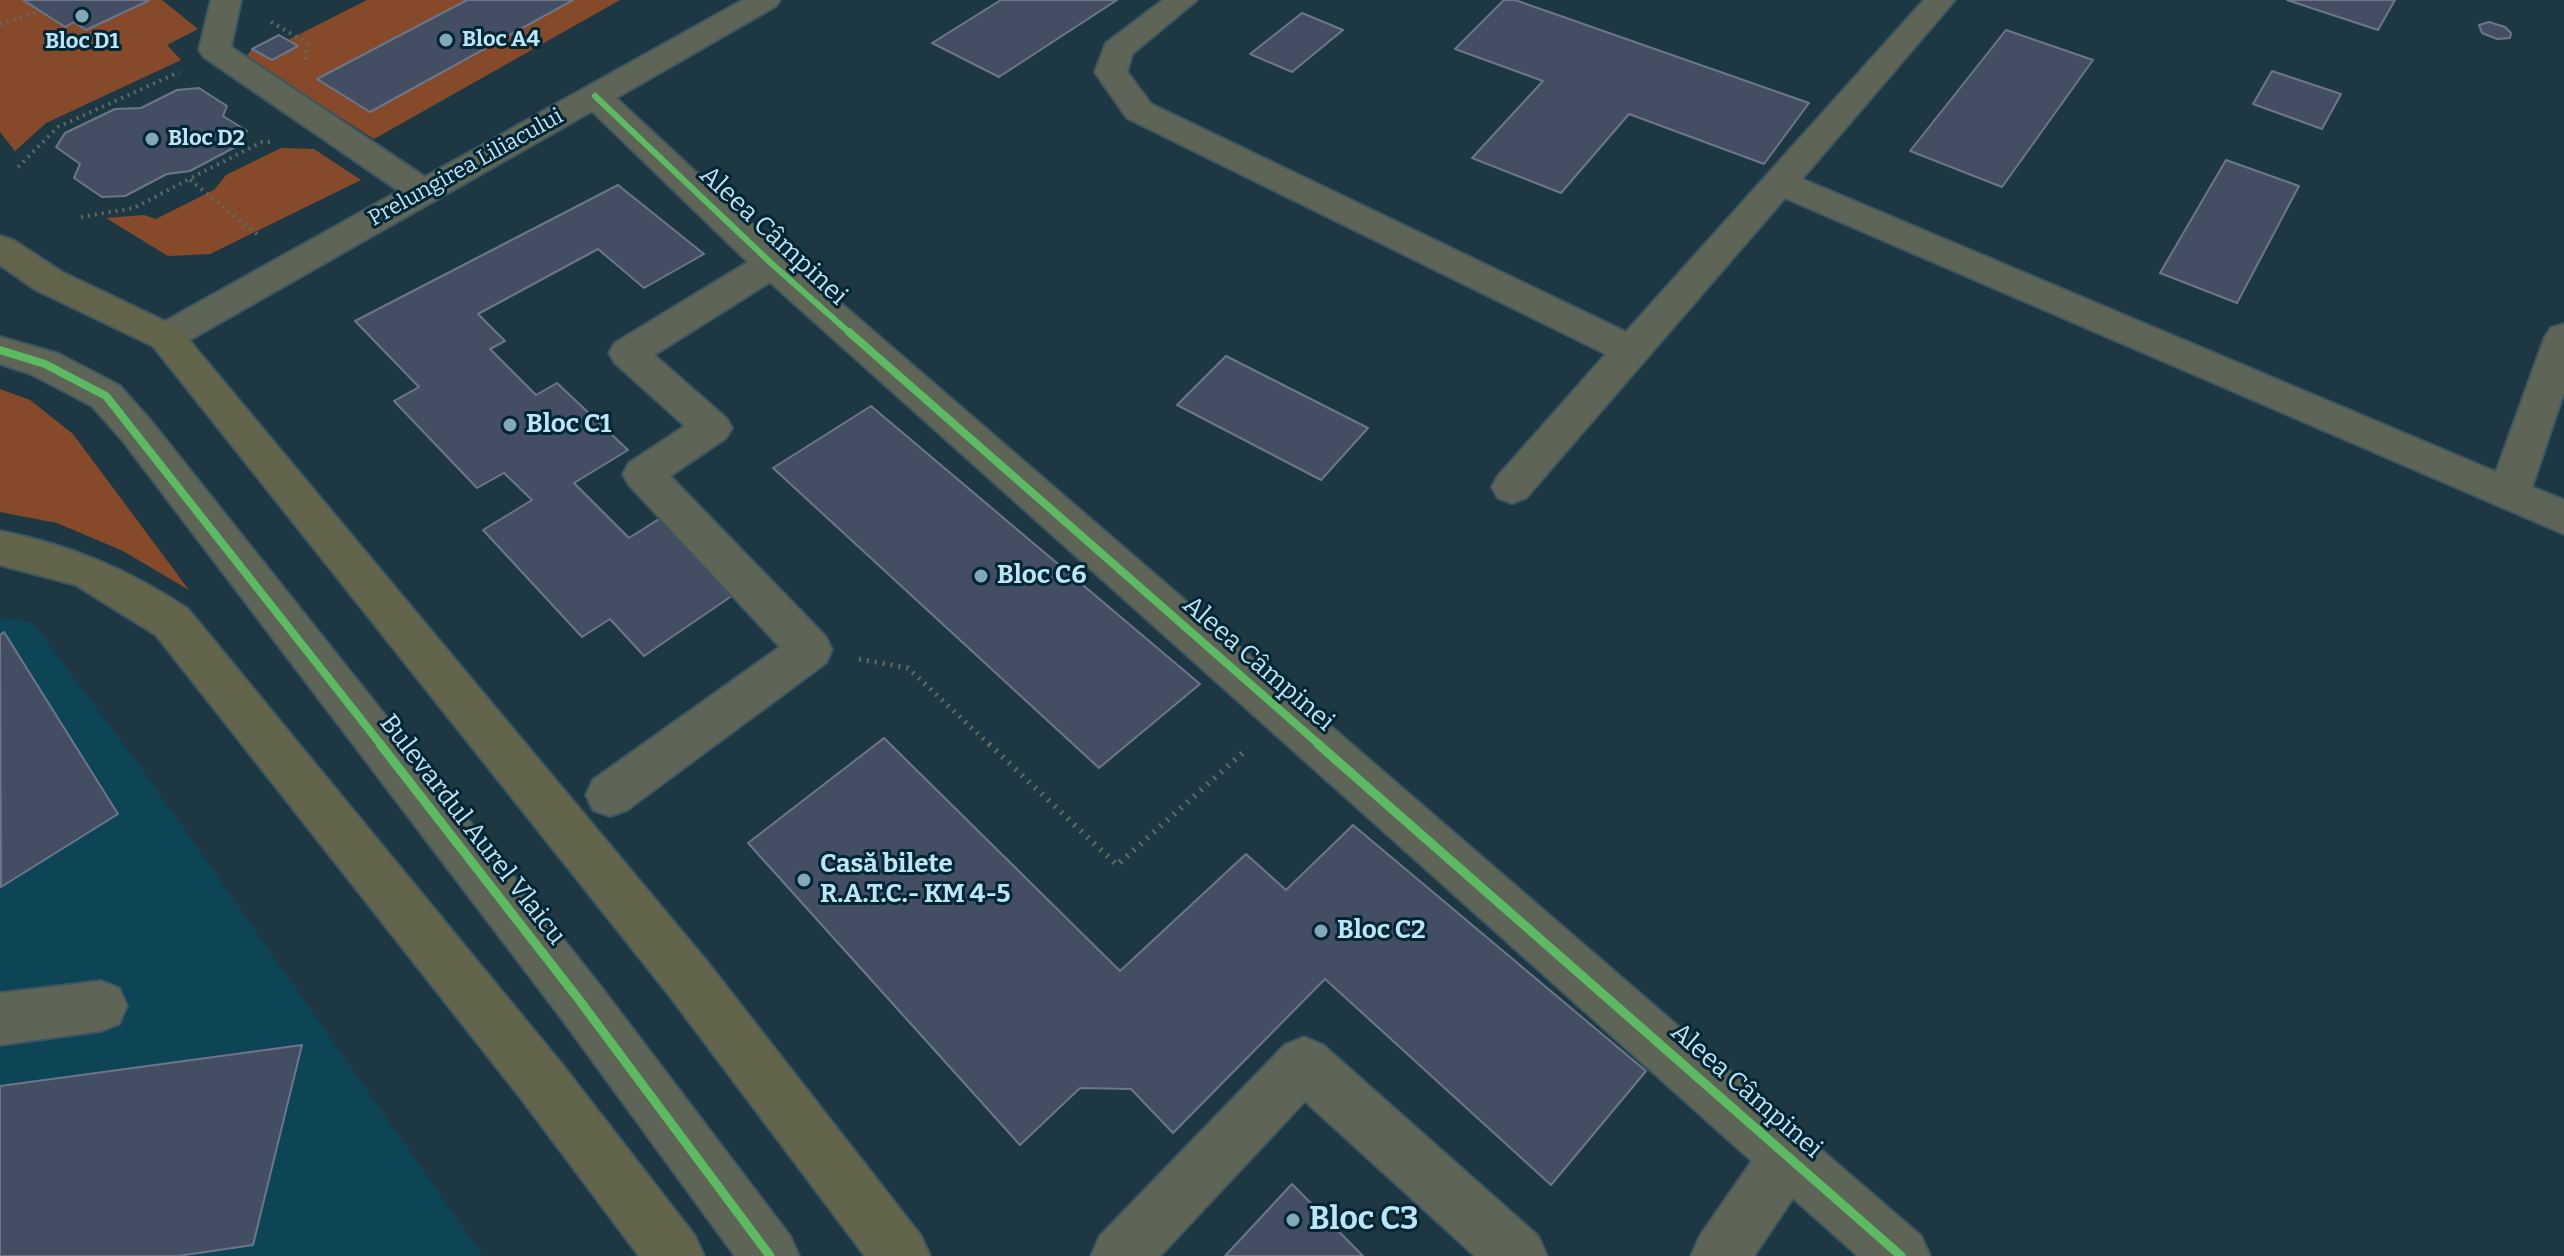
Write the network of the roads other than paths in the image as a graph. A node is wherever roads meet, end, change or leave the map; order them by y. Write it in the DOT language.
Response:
graph roads {
  1 [pos="226,0"];
  2 [pos="1182,0"];
  3 [pos="1940,0"];
  4 [pos="737,5"];
  5 [pos="595,96"];
  6 [pos="1780,183"];
  7 [pos="424,192"];
  8 [pos="0,248"];
  9 [pos="772,264"];
  10 [pos="166,337"];
  11 [pos="2564,337"];
  12 [pos="0,350"];
  13 [pos="1632,351"];
  14 [pos="1512,487"];
  15 [pos="2509,494"];
  16 [pos="2564,518"];
  17 [pos="0,548"];
  18 [pos="610,795"];
  19 [pos="101,1006"];
  20 [pos="0,1019"];
  21 [pos="1789,1156"];
  22 [pos="675,1256"];
  23 [pos="770,1256"];
  24 [pos="901,1256"];
  25 [pos="1120,1256"];
  26 [pos="1518,1256"];
  27 [pos="1720,1256"];
  28 [pos="1901,1256"];
  1 -- 7 [label="street"];
  2 -- 13 [label="street"];
  3 -- 6 [label="street"];
  4 -- 5 [label="street, Prelungirea Liliacului"];
  5 -- 7 [label="street, Prelungirea Liliacului"];
  5 -- 9 [label="street, Aleea Câmpinei"];
  6 -- 13 [label="street"];
  6 -- 15 [label="street"];
  7 -- 10 [label="street, Prelungirea Liliacului"];
  8 -- 10 [label="main road"];
  9 -- 18 [label="street"];
  9 -- 21 [label="street, Aleea Câmpinei"];
  10 -- 24 [label="main road"];
  11 -- 15 [label="street"];
  12 -- 23 [label="street, Bulevardul Aurel Vlaicu"];
  13 -- 14 [label="street"];
  15 -- 16 [label="street"];
  17 -- 22 [label="main road"];
  19 -- 20 [label="street"];
  21 -- 27 [label="street"];
  21 -- 28 [label="street, Aleea Câmpinei"];
  25 -- 26 [label="street"];
}
